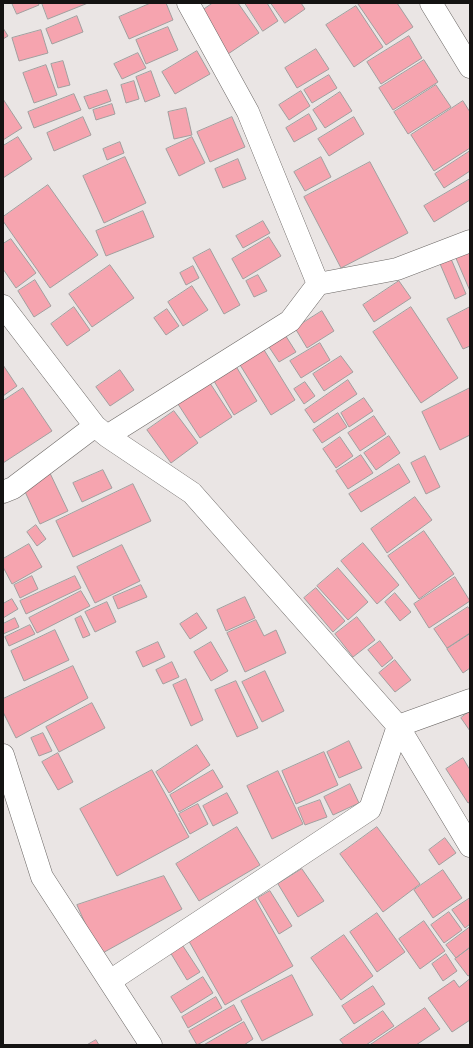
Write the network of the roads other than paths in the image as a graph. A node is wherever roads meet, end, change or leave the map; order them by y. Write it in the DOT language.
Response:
graph roads {
  1 [pos="188,3"];
  2 [pos="431,3"];
  3 [pos="470,67"];
  4 [pos="470,241"];
  5 [pos="318,284"];
  6 [pos="3,306"];
  7 [pos="101,431"];
  8 [pos="3,492"];
  9 [pos="470,700"];
  10 [pos="398,726"];
  11 [pos="3,755"];
  12 [pos="470,846"];
  13 [pos="110,981"];
  14 [pos="151,1045"];
  1 -- 5 [label="street"];
  2 -- 3 [label="street"];
  4 -- 5 [label="street"];
  5 -- 7 [label="street"];
  6 -- 7 [label="street"];
  7 -- 8 [label="street"];
  7 -- 10 [label="street"];
  9 -- 10 [label="street"];
  10 -- 12 [label="street"];
  10 -- 13 [label="street"];
  11 -- 13 [label="street"];
  13 -- 14 [label="street"];
}
